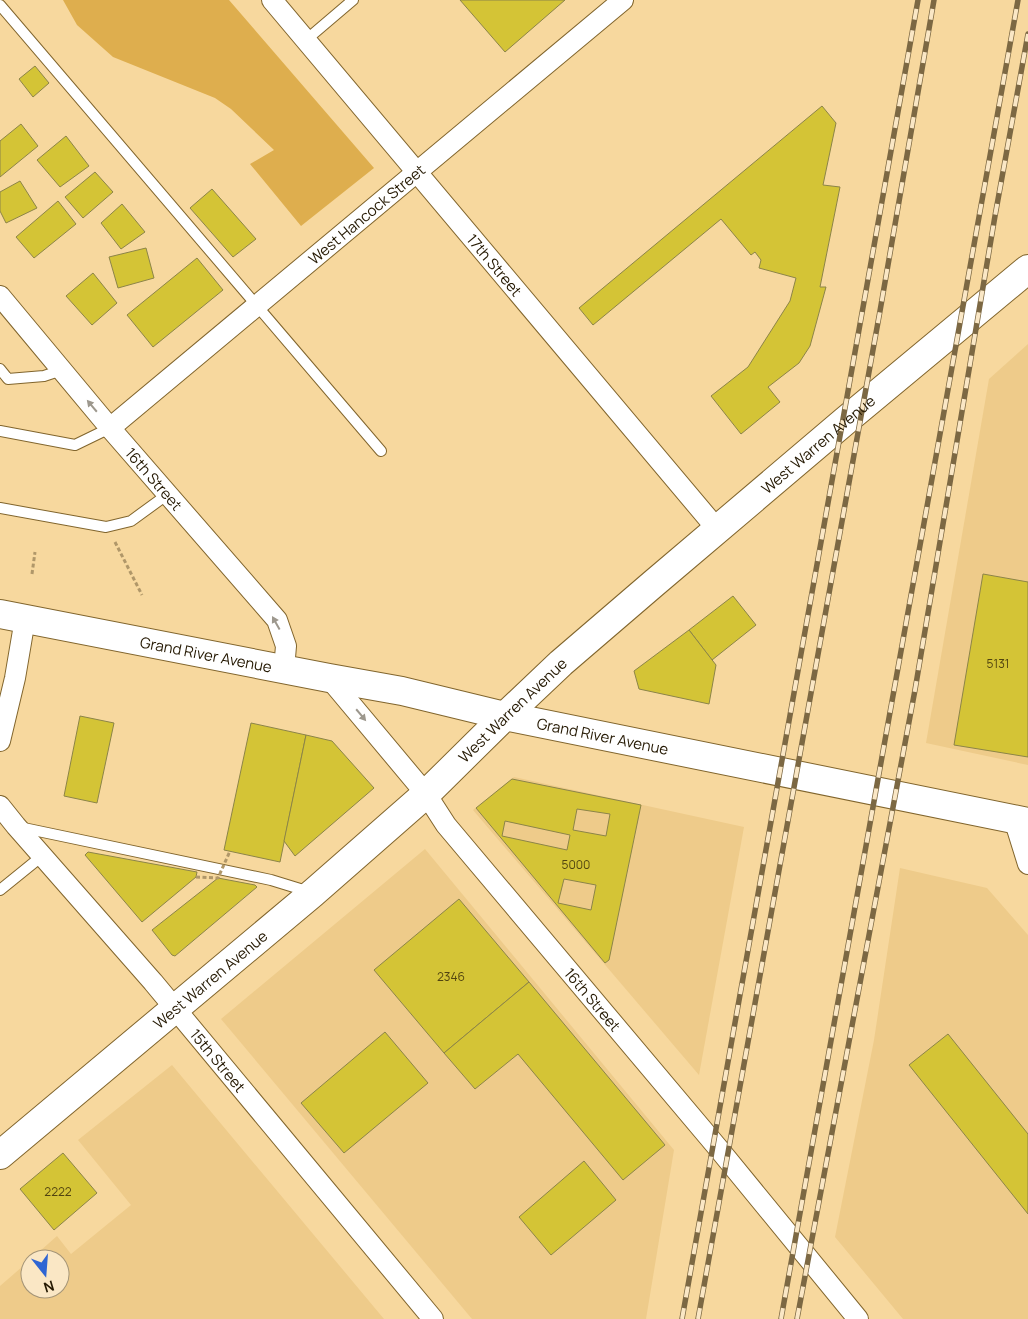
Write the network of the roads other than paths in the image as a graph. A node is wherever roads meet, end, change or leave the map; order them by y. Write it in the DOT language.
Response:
graph roads {
  1 [pos="272,0"];
  2 [pos="353,0"];
  3 [pos="623,0"];
  4 [pos="0,5"];
  5 [pos="306,40"];
  6 [pos="417,172"];
  7 [pos="1028,269"];
  8 [pos="0,296"];
  9 [pos="256,306"];
  10 [pos="0,369"];
  11 [pos="62,370"];
  12 [pos="4,380"];
  13 [pos="110,428"];
  14 [pos="0,431"];
  15 [pos="381,451"];
  16 [pos="168,494"];
  17 [pos="0,508"];
  18 [pos="717,529"];
  19 [pos="12,616"];
  20 [pos="284,669"];
  21 [pos="329,678"];
  22 [pos="505,716"];
  23 [pos="0,741"];
  24 [pos="426,794"];
  25 [pos="0,806"];
  26 [pos="1021,821"];
  27 [pos="16,826"];
  28 [pos="42,856"];
  29 [pos="1028,864"];
  30 [pos="0,890"];
  31 [pos="313,894"];
  32 [pos="174,1009"];
  33 [pos="0,1155"];
  34 [pos="433,1319"];
  35 [pos="858,1319"];
  1 -- 5 [label="street, 17th Street"];
  2 -- 5 [label="lane"];
  3 -- 6 [label="street, West Hancock Street"];
  4 -- 9 [label="lane"];
  5 -- 6 [label="street, 17th Street"];
  6 -- 9 [label="street, West Hancock Street"];
  6 -- 18 [label="street, 17th Street"];
  7 -- 18 [label="main road, West Warren Avenue"];
  8 -- 11 [label="street, 16th Street"];
  9 -- 13 [label="street, West Hancock Street"];
  9 -- 15 [label="lane"];
  10 -- 12 [label="lane"];
  11 -- 12 [label="lane"];
  13 -- 11 [label="street, 16th Street, one-way"];
  13 -- 14 [label="lane"];
  13 -- 16 [label="street, 16th Street"];
  16 -- 17 [label="lane"];
  20 -- 16 [label="street, 16th Street, one-way"];
  18 -- 22 [label="main road, West Warren Avenue"];
  19 -- 20 [label="main road, Grand River Avenue"];
  19 -- 23 [label="street"];
  20 -- 21 [label="main road, Grand River Avenue"];
  21 -- 22 [label="main road, Grand River Avenue"];
  21 -- 24 [label="street, 16th Street, one-way"];
  22 -- 24 [label="main road, West Warren Avenue"];
  22 -- 26 [label="main road, Grand River Avenue"];
  24 -- 31 [label="main road, West Warren Avenue"];
  24 -- 35 [label="street, 16th Street"];
  25 -- 27 [label="street, 15th Street"];
  26 -- 29 [label="street"];
  27 -- 28 [label="street, 15th Street"];
  27 -- 31 [label="lane"];
  28 -- 30 [label="lane"];
  28 -- 32 [label="street, 15th Street"];
  31 -- 32 [label="main road, West Warren Avenue"];
  32 -- 33 [label="main road, West Warren Avenue"];
  32 -- 34 [label="street, 15th Street"];
}
